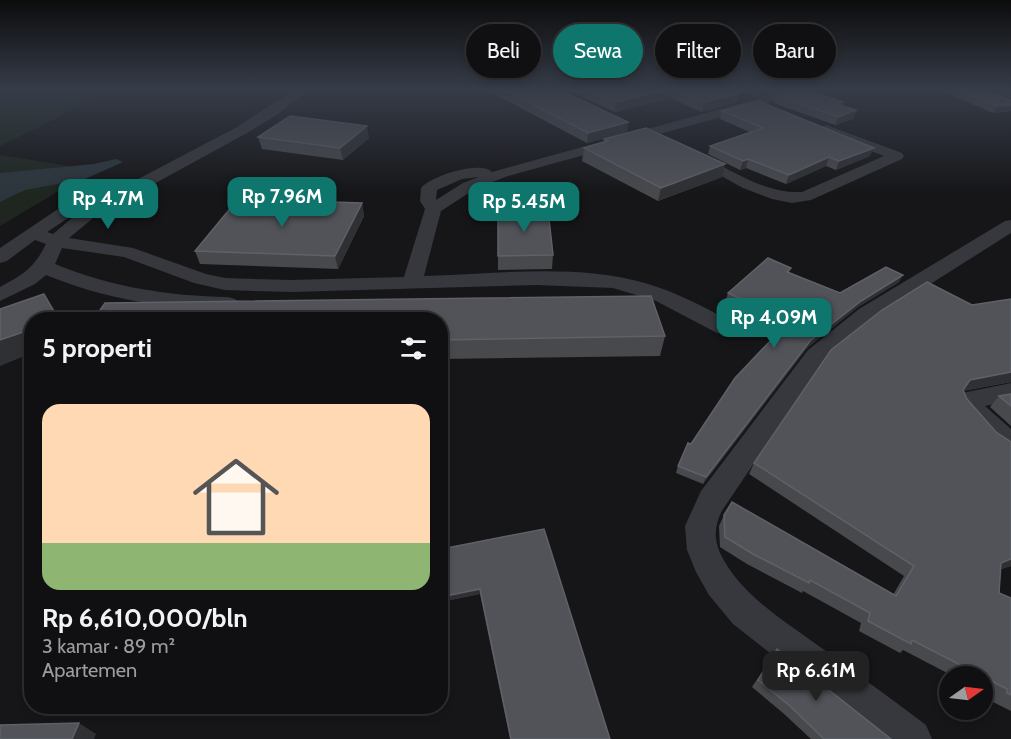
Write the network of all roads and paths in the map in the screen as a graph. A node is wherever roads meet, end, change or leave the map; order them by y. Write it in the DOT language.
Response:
graph roads {
  1 [pos="224,124"];
  2 [pos="251,124"];
  3 [pos="625,124"];
  4 [pos="679,124"];
  5 [pos="815,124"];
  6 [pos="645,134"];
  7 [pos="665,143"];
  8 [pos="685,153"];
  9 [pos="1011,225"];
  10 [pos="33,233"];
  11 [pos="56,241"];
  12 [pos="0,257"];
  13 [pos="44,267"];
  14 [pos="412,284"];
  15 [pos="0,295"];
  16 [pos="425,302"];
  17 [pos="725,328"];
  18 [pos="1011,392"];
  19 [pos="1011,445"];
  20 [pos="912,739"];
  1 -- 10 [label="street"];
  2 -- 11 [label="street"];
  3 -- 6 [label="street"];
  4 -- 6 [label="street"];
  5 -- 8 [label="street"];
  6 -- 7 [label="street"];
  6 -- 14 [label="street"];
  9 -- 20 [label="street"];
  10 -- 11 [label="street"];
  10 -- 12 [label="street"];
  11 -- 13 [label="street"];
  11 -- 14 [label="street"];
  13 -- 15 [label="street"];
  13 -- 16 [label="street"];
  14 -- 17 [label="street"];
  18 -- 19 [label="street"];
}
